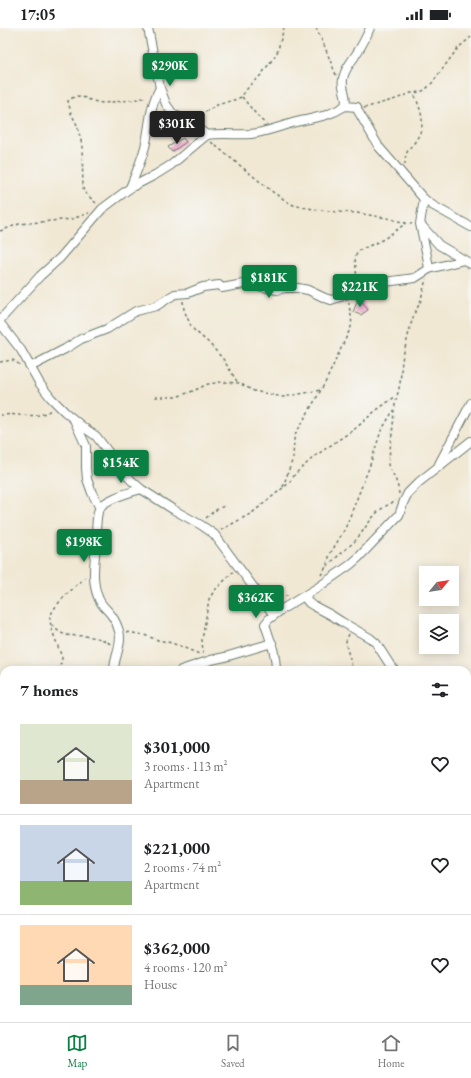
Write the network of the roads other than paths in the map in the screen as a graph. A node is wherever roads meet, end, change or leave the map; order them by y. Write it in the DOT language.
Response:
graph roads {
  1 [pos="148,28"];
  2 [pos="370,28"];
  3 [pos="160,88"];
  4 [pos="345,106"];
  5 [pos="206,136"];
  6 [pos="130,188"];
  7 [pos="424,199"];
  8 [pos="420,224"];
  9 [pos="471,227"];
  10 [pos="467,262"];
  11 [pos="428,269"];
  12 [pos="0,320"];
  13 [pos="0,323"];
  14 [pos="31,368"];
  15 [pos="471,403"];
  16 [pos="72,418"];
  17 [pos="471,441"];
  18 [pos="436,468"];
  19 [pos="141,489"];
  20 [pos="100,508"];
  21 [pos="304,597"];
  22 [pos="274,615"];
  23 [pos="272,643"];
  24 [pos="115,666"];
  25 [pos="193,666"];
  26 [pos="276,666"];
  27 [pos="391,666"];
  1 -- 3 [label="street"];
  2 -- 4 [label="street"];
  3 -- 5 [label="street"];
  3 -- 6 [label="street"];
  4 -- 5 [label="street"];
  4 -- 7 [label="street"];
  5 -- 6 [label="street"];
  6 -- 12 [label="street"];
  7 -- 8 [label="street"];
  7 -- 9 [label="street"];
  8 -- 10 [label="street"];
  8 -- 11 [label="street"];
  10 -- 11 [label="street"];
  11 -- 14 [label="street"];
  13 -- 14 [label="street"];
  14 -- 16 [label="street"];
  15 -- 18 [label="street"];
  16 -- 19 [label="street"];
  16 -- 20 [label="street"];
  17 -- 18 [label="street"];
  18 -- 21 [label="street"];
  19 -- 20 [label="street"];
  19 -- 22 [label="street"];
  20 -- 24 [label="street"];
  21 -- 22 [label="street"];
  21 -- 27 [label="street"];
  22 -- 23 [label="street"];
  23 -- 25 [label="street"];
  23 -- 26 [label="street"];
}
